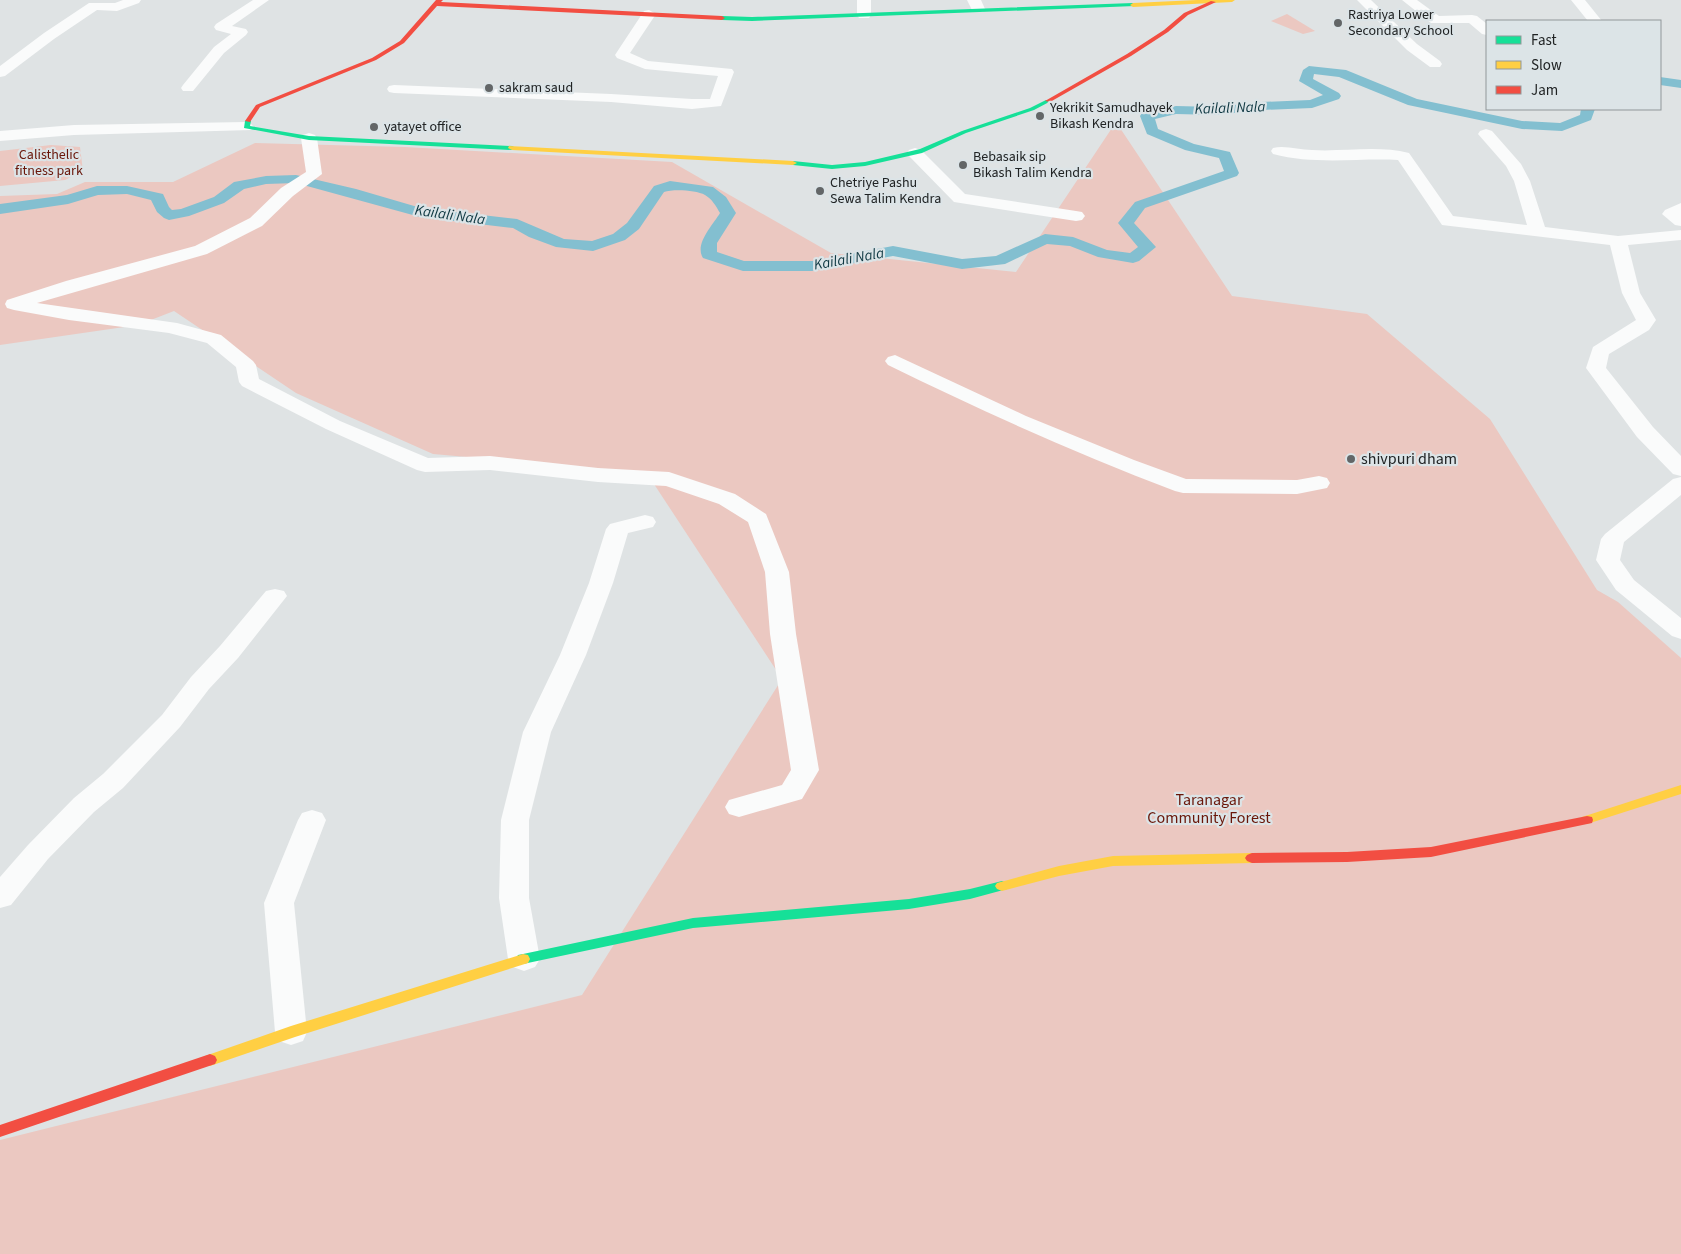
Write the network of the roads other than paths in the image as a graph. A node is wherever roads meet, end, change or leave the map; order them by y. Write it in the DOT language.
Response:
graph roads {
  1 [pos="134,0"];
  2 [pos="262,0"];
  3 [pos="864,0"];
  4 [pos="1232,0"];
  5 [pos="1364,0"];
  6 [pos="1409,0"];
  7 [pos="1578,0"];
  8 [pos="437,2"];
  9 [pos="1097,2"];
  10 [pos="1213,2"];
  11 [pos="976,5"];
  12 [pos="649,14"];
  13 [pos="864,15"];
  14 [pos="1595,20"];
  15 [pos="1486,31"];
  16 [pos="1435,64"];
  17 [pos="0,73"];
  18 [pos="188,88"];
  19 [pos="394,89"];
  20 [pos="246,127"];
  21 [pos="1486,134"];
  22 [pos="0,136"];
  23 [pos="309,138"];
  24 [pos="1279,151"];
  25 [pos="914,153"];
  26 [pos="1681,208"];
  27 [pos="1076,216"];
  28 [pos="1681,221"];
  29 [pos="1536,231"];
  30 [pos="1681,235"];
  31 [pos="1618,241"];
  32 [pos="7,309"];
  33 [pos="895,361"];
  34 [pos="1681,469"];
  35 [pos="1319,483"];
  36 [pos="1681,484"];
  37 [pos="645,522"];
  38 [pos="275,596"];
  39 [pos="1681,631"];
  40 [pos="1681,790"];
  41 [pos="739,807"];
  42 [pos="312,820"];
  43 [pos="0,896"];
  44 [pos="524,959"];
  45 [pos="290,1032"];
  46 [pos="0,1131"];
  1 -- 17 [label="street"];
  2 -- 18 [label="street"];
  3 -- 13 [label="street"];
  4 -- 10 [label="street"];
  5 -- 16 [label="street"];
  6 -- 15 [label="street"];
  7 -- 14 [label="street"];
  8 -- 12 [label="street"];
  8 -- 20 [label="street"];
  9 -- 10 [label="street"];
  9 -- 11 [label="street"];
  10 -- 25 [label="street"];
  11 -- 13 [label="street"];
  12 -- 13 [label="street"];
  12 -- 19 [label="street"];
  20 -- 22 [label="street"];
  20 -- 23 [label="street"];
  21 -- 29 [label="street"];
  23 -- 25 [label="street"];
  23 -- 32 [label="street"];
  24 -- 29 [label="street"];
  25 -- 27 [label="street"];
  26 -- 28 [label="street"];
  29 -- 31 [label="street"];
  30 -- 31 [label="street"];
  31 -- 34 [label="street"];
  32 -- 41 [label="street"];
  33 -- 35 [label="street"];
  36 -- 39 [label="street"];
  37 -- 44 [label="street"];
  38 -- 43 [label="street"];
  40 -- 44 [label="street"];
  42 -- 45 [label="street"];
  44 -- 45 [label="street"];
  45 -- 46 [label="street"];
}
